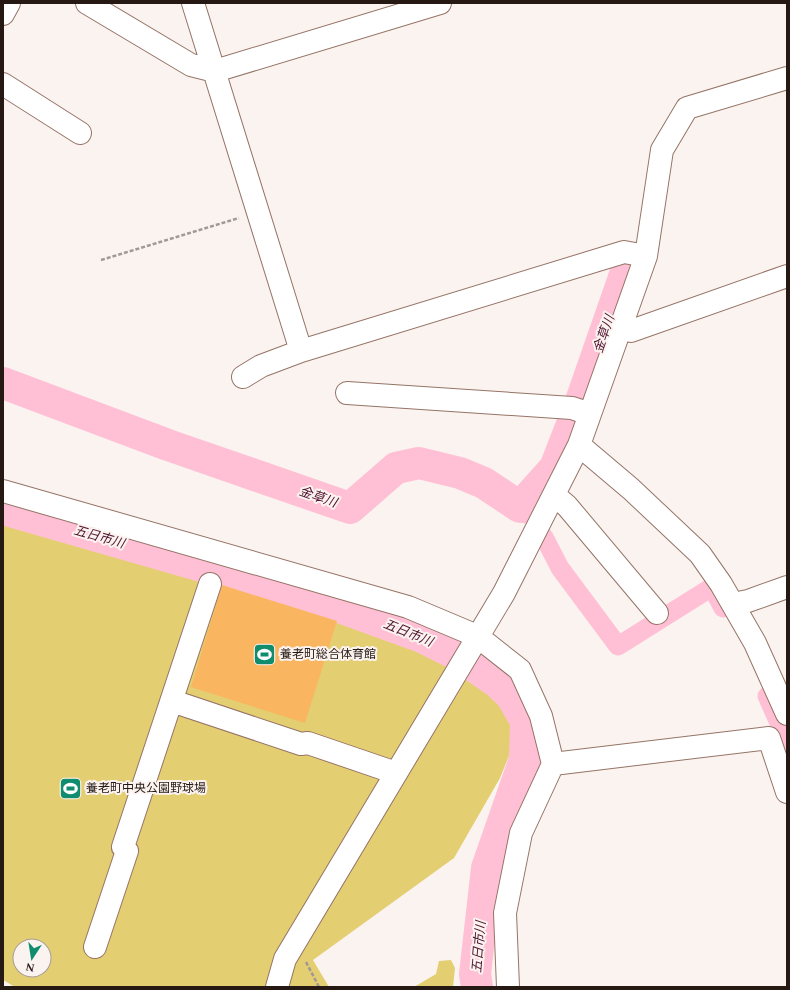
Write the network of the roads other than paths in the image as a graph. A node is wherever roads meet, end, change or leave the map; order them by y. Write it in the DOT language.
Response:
graph roads {
  1 [pos="9,3"];
  2 [pos="87,3"];
  3 [pos="193,3"];
  4 [pos="440,3"];
  5 [pos="3,14"];
  6 [pos="215,71"];
  7 [pos="787,78"];
  8 [pos="3,84"];
  9 [pos="80,133"];
  10 [pos="646,256"];
  11 [pos="787,276"];
  12 [pos="620,328"];
  13 [pos="301,351"];
  14 [pos="243,377"];
  15 [pos="347,393"];
  16 [pos="590,414"];
  17 [pos="579,445"];
  18 [pos="3,491"];
  19 [pos="554,495"];
  20 [pos="210,584"];
  21 [pos="787,587"];
  22 [pos="733,604"];
  23 [pos="657,613"];
  24 [pos="477,636"];
  25 [pos="172,701"];
  26 [pos="787,714"];
  27 [pos="553,764"];
  28 [pos="396,773"];
  29 [pos="787,792"];
  30 [pos="95,947"];
  31 [pos="277,987"];
  32 [pos="508,987"];
  1 -- 5 [label="street"];
  2 -- 6 [label="street"];
  3 -- 6 [label="street"];
  4 -- 6 [label="street"];
  6 -- 13 [label="street"];
  7 -- 10 [label="street"];
  8 -- 9 [label="street"];
  10 -- 12 [label="street"];
  10 -- 13 [label="street"];
  11 -- 12 [label="street"];
  12 -- 16 [label="street"];
  13 -- 14 [label="street"];
  15 -- 16 [label="street"];
  16 -- 17 [label="street"];
  17 -- 19 [label="street"];
  17 -- 22 [label="street"];
  18 -- 24 [label="street"];
  19 -- 23 [label="street"];
  19 -- 24 [label="street"];
  20 -- 25 [label="street"];
  21 -- 22 [label="street"];
  22 -- 26 [label="street"];
  24 -- 27 [label="street"];
  24 -- 28 [label="street"];
  25 -- 28 [label="street"];
  25 -- 30 [label="street"];
  27 -- 29 [label="street"];
  27 -- 32 [label="street"];
  28 -- 31 [label="street"];
}
